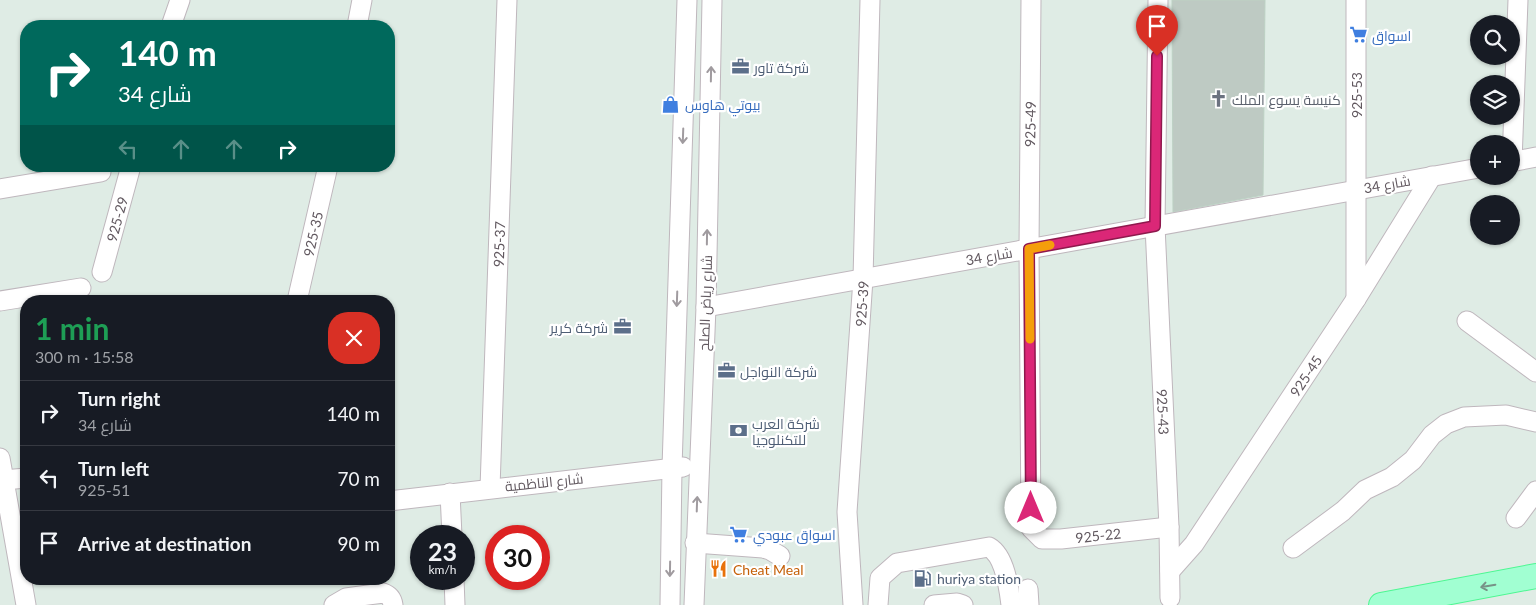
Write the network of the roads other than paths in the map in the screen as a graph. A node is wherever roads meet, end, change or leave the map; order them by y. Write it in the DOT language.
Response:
graph roads {
  1 [pos="180,0"];
  2 [pos="362,0"];
  3 [pos="507,0"];
  4 [pos="687,0"];
  5 [pos="712,0"];
  6 [pos="870,0"];
  7 [pos="1031,0"];
  8 [pos="1158,0"];
  9 [pos="1356,0"];
  10 [pos="1518,0"];
  11 [pos="173,20"];
  12 [pos="358,20"];
  13 [pos="1513,135"];
  14 [pos="1536,157"];
  15 [pos="1520,160"];
  16 [pos="1470,170"];
  17 [pos="101,172"];
  18 [pos="129,172"];
  19 [pos="327,172"];
  20 [pos="1432,176"];
  21 [pos="0,189"];
  22 [pos="1356,190"];
  23 [pos="1155,226"];
  24 [pos="1029,249"];
  25 [pos="102,272"];
  26 [pos="863,279"];
  27 [pos="81,288"];
  28 [pos="37,295"];
  29 [pos="298,295"];
  30 [pos="20,298"];
  31 [pos="1356,299"];
  32 [pos="0,301"];
  33 [pos="706,307"];
  34 [pos="1466,321"];
  35 [pos="1536,372"];
  36 [pos="1536,422"];
  37 [pos="0,458"];
  38 [pos="699,466"];
  39 [pos="672,468"];
  40 [pos="20,479"];
  41 [pos="4,480"];
  42 [pos="490,488"];
  43 [pos="1536,491"];
  44 [pos="450,493"];
  45 [pos="395,500"];
  46 [pos="1516,518"];
  47 [pos="451,525"];
  48 [pos="1031,528"];
  49 [pos="1169,528"];
  50 [pos="696,542"];
  51 [pos="1293,548"];
  52 [pos="14,549"];
  53 [pos="780,556"];
  54 [pos="1170,571"];
  55 [pos="1536,576"];
  56 [pos="20,577"];
  57 [pos="22,585"];
  58 [pos="454,590"];
  59 [pos="1170,598"];
  60 [pos="26,605"];
  61 [pos="334,605"];
  62 [pos="393,605"];
  63 [pos="455,605"];
  64 [pos="670,605"];
  65 [pos="694,605"];
  66 [pos="853,605"];
  67 [pos="878,605"];
  68 [pos="934,605"];
  69 [pos="963,605"];
  70 [pos="1011,605"];
  71 [pos="1381,605"];
  1 -- 11 [label="street"];
  2 -- 12 [label="street"];
  3 -- 42 [label="street, 925-37"];
  4 -- 39 [label="street, شارع رياض الصلح, one-way"];
  33 -- 5 [label="street, شارع رياض الصلح, one-way"];
  6 -- 26 [label="street, 925-39"];
  7 -- 24 [label="street, 925-49"];
  8 -- 23 [label="street, 925-43"];
  9 -- 22 [label="street, 925-53"];
  10 -- 13 [label="street"];
  14 -- 15 [label="street"];
  16 -- 20 [label="street, شارع 34"];
  17 -- 21 [label="street"];
  18 -- 25 [label="street, 925-29"];
  19 -- 29 [label="street, 925-35"];
  20 -- 22 [label="street, شارع 34"];
  20 -- 31 [label="street, 925-45"];
  22 -- 23 [label="street, شارع 34"];
  22 -- 31 [label="street, 925-53"];
  23 -- 24 [label="street, شارع 34"];
  23 -- 49 [label="street, 925-43"];
  24 -- 26 [label="street, شارع 34"];
  24 -- 48 [label="street, 925-49"];
  26 -- 33 [label="street, شارع 34"];
  26 -- 66 [label="street, 925-39"];
  27 -- 28 [label="street"];
  30 -- 32 [label="street"];
  31 -- 54 [label="street, 925-45"];
  33 -- 38 [label="street, شارع رياض الصلح"];
  34 -- 35 [label="street"];
  36 -- 51 [label="street"];
  37 -- 41 [label="street"];
  38 -- 39 [label="street, شارع الناظمية"];
  50 -- 38 [label="street, شارع رياض الصلح, one-way"];
  39 -- 42 [label="street, شارع الناظمية"];
  39 -- 64 [label="street, شارع رياض الصلح, one-way"];
  40 -- 41 [label="street"];
  41 -- 52 [label="street"];
  42 -- 44 [label="street, شارع الناظمية"];
  43 -- 46 [label="street"];
  44 -- 45 [label="street, شارع الناظمية"];
  44 -- 47 [label="street"];
  48 -- 49 [label="street, 925-22"];
  49 -- 54 [label="street, 925-43"];
  50 -- 53 [label="street"];
  50 -- 65 [label="street, شارع رياض الصلح"];
  52 -- 56 [label="street"];
  54 -- 59 [label="street, 925-43"];
  55 -- 71 [label="main road, one-way"];
  57 -- 60 [label="street"];
  58 -- 63 [label="street"];
  61 -- 62 [label="street"];
  67 -- 70 [label="street"];
  68 -- 69 [label="street"];
}
